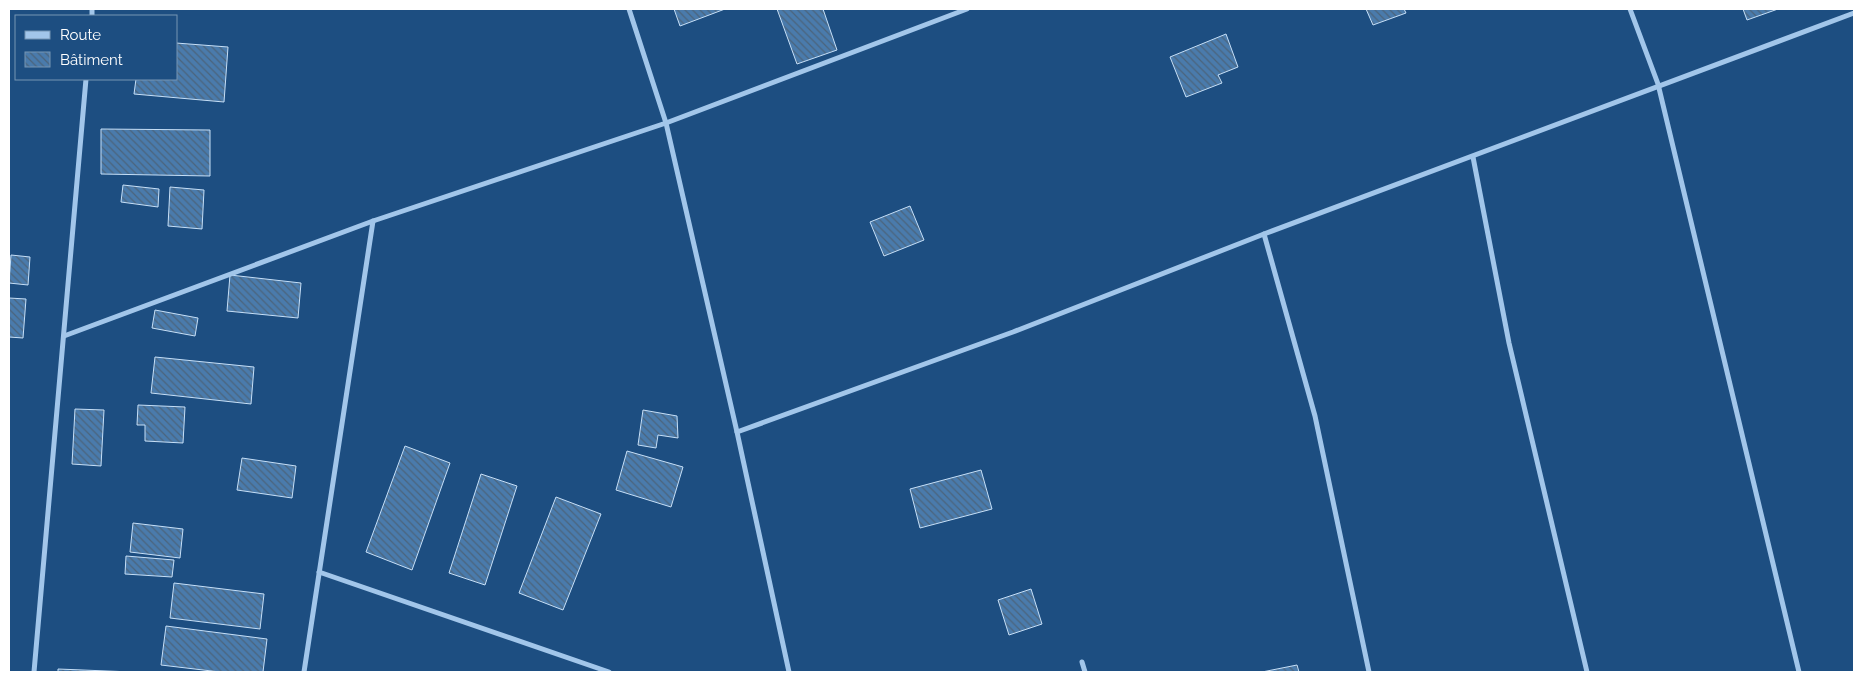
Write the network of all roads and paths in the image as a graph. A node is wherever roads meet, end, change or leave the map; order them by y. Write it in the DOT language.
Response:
graph roads {
  1 [pos="629,9"];
  2 [pos="967,9"];
  3 [pos="1630,9"];
  4 [pos="1854,13"];
  5 [pos="86,80"];
  6 [pos="1658,84"];
  7 [pos="666,122"];
  8 [pos="1473,157"];
  9 [pos="373,221"];
  10 [pos="1264,234"];
  11 [pos="64,336"];
  12 [pos="738,432"];
  13 [pos="319,572"];
  14 [pos="1082,662"];
  15 [pos="34,672"];
  16 [pos="304,672"];
  17 [pos="609,672"];
  18 [pos="789,672"];
  19 [pos="1085,672"];
  20 [pos="1369,672"];
  21 [pos="1587,672"];
  22 [pos="1799,672"];
  1 -- 7 [label="street"];
  2 -- 7 [label="street"];
  3 -- 6 [label="street"];
  4 -- 6 [label="street"];
  5 -- 11 [label="street"];
  6 -- 8 [label="street"];
  6 -- 22 [label="street"];
  7 -- 9 [label="street"];
  7 -- 12 [label="street"];
  8 -- 10 [label="street"];
  8 -- 21 [label="street"];
  9 -- 11 [label="street"];
  9 -- 13 [label="street"];
  10 -- 12 [label="street"];
  10 -- 20 [label="street"];
  11 -- 15 [label="street"];
  12 -- 18 [label="street"];
  13 -- 16 [label="street"];
  13 -- 17 [label="street"];
  14 -- 19 [label="street"];
}
